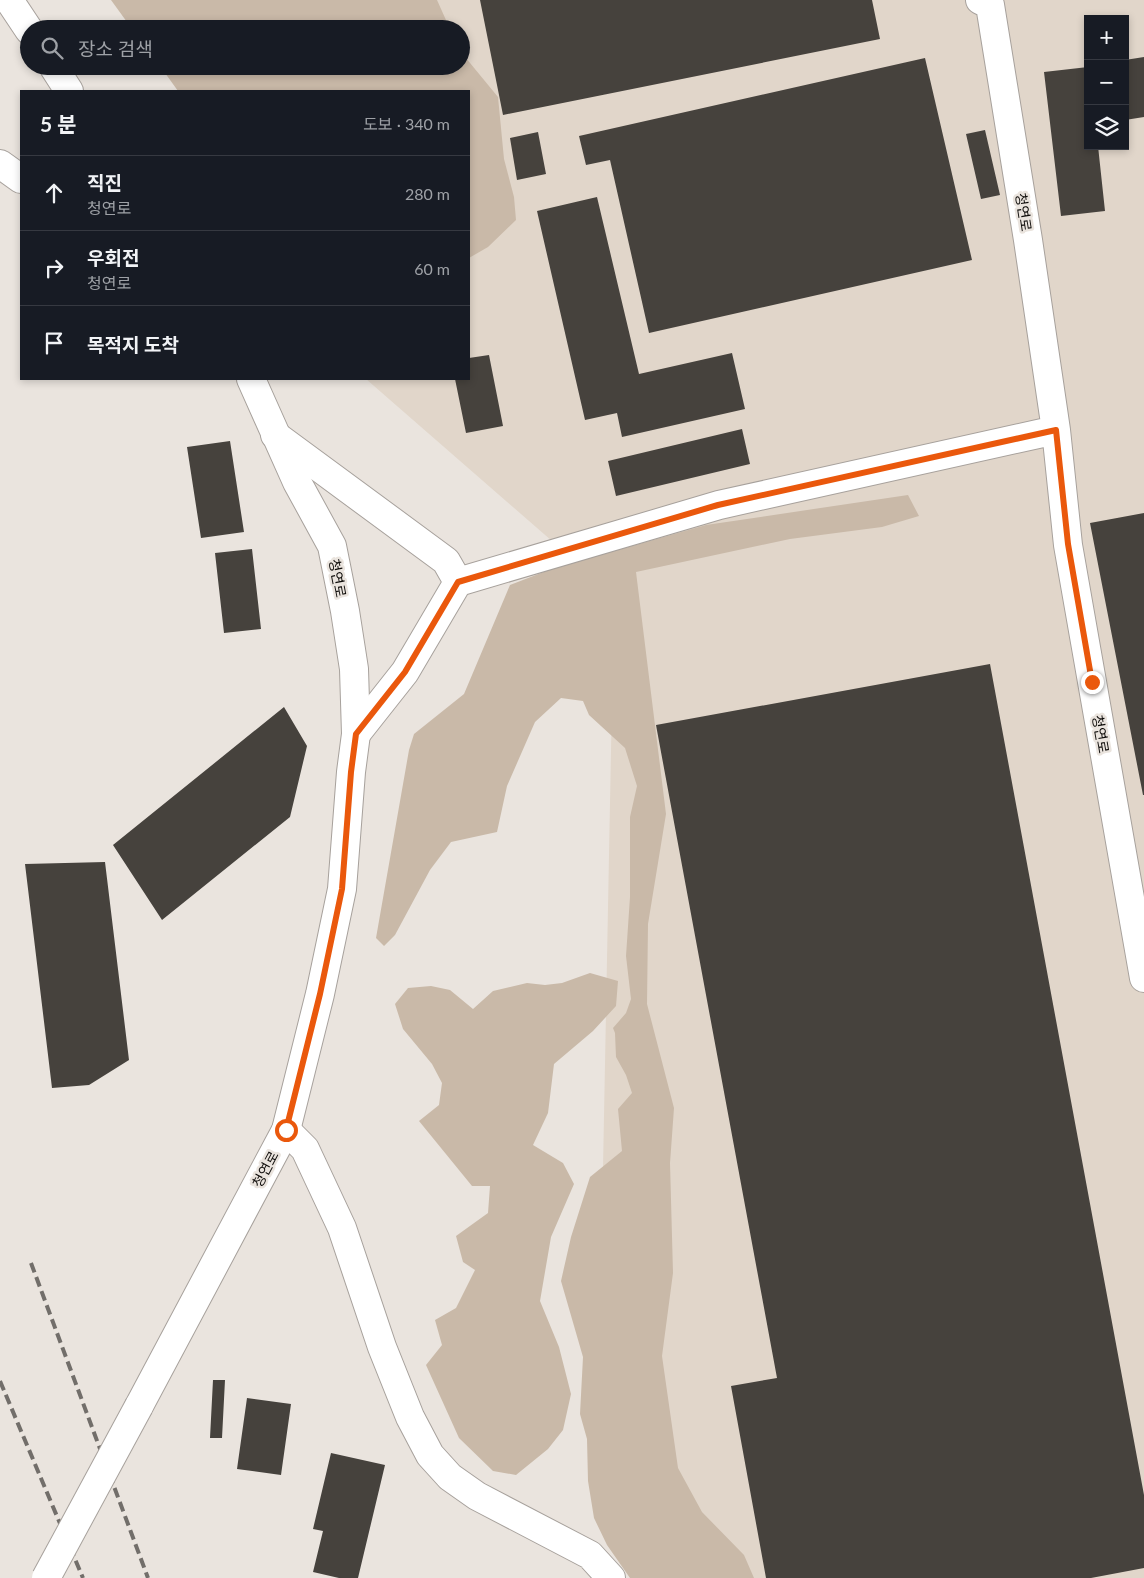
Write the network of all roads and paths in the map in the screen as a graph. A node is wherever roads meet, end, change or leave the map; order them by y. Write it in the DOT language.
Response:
graph roads {
  1 [pos="8,0"];
  2 [pos="980,0"];
  3 [pos="22,20"];
  4 [pos="59,75"];
  5 [pos="68,90"];
  6 [pos="0,164"];
  7 [pos="20,178"];
  8 [pos="253,386"];
  9 [pos="1056,430"];
  10 [pos="275,435"];
  11 [pos="458,582"];
  12 [pos="356,734"];
  13 [pos="1144,978"];
  14 [pos="286,1130"];
  15 [pos="46,1578"];
  16 [pos="611,1578"];
  1 -- 3 [label="street"];
  2 -- 9 [label="street, 청연로"];
  4 -- 5 [label="street"];
  6 -- 7 [label="street"];
  8 -- 10 [label="street, 청연로"];
  9 -- 11 [label="street"];
  9 -- 13 [label="street, 청연로"];
  10 -- 11 [label="street"];
  10 -- 12 [label="street, 청연로"];
  11 -- 12 [label="street"];
  12 -- 14 [label="street, 청연로"];
  14 -- 15 [label="street, 청연로, bridge"];
  14 -- 16 [label="street"];
}
